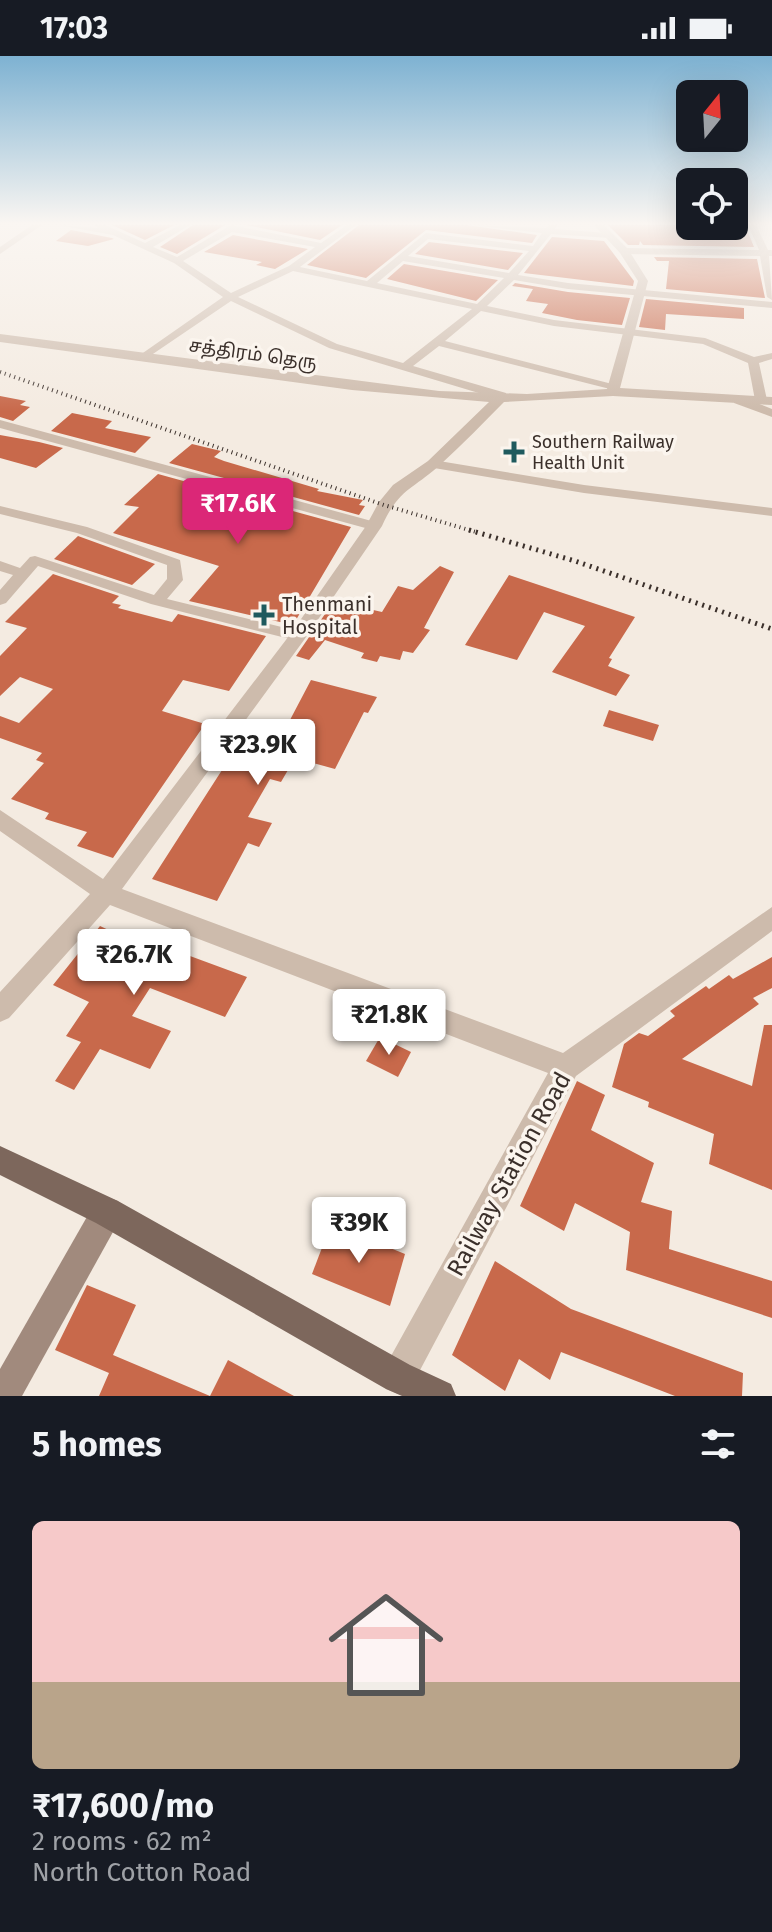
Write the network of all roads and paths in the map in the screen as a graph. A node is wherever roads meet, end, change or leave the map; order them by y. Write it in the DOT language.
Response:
graph roads {
  1 [pos="216,288"];
  2 [pos="250,288"];
  3 [pos="375,288"];
  4 [pos="500,288"];
  5 [pos="599,288"];
  6 [pos="642,288"];
  7 [pos="641,292"];
  8 [pos="230,297"];
  9 [pos="772,305"];
  10 [pos="479,308"];
  11 [pos="628,331"];
  12 [pos="0,338"];
  13 [pos="439,343"];
  14 [pos="772,356"];
  15 [pos="144,357"];
  16 [pos="753,361"];
  17 [pos="405,367"];
  18 [pos="614,389"];
  19 [pos="502,396"];
  20 [pos="738,400"];
  21 [pos="767,400"];
  22 [pos="772,413"];
  23 [pos="0,424"];
  24 [pos="433,464"];
  25 [pos="0,510"];
  26 [pos="772,512"];
  27 [pos="374,526"];
  28 [pos="0,566"];
  29 [pos="21,573"];
  30 [pos="0,600"];
  31 [pos="157,601"];
  32 [pos="298,636"];
  33 [pos="0,819"];
  34 [pos="106,893"];
  35 [pos="772,917"];
  36 [pos="0,1010"];
  37 [pos="566,1067"];
  38 [pos="0,1160"];
  39 [pos="107,1212"];
  40 [pos="398,1377"];
  41 [pos="3,1396"];
  42 [pos="439,1396"];
  1 -- 8 [label="street"];
  2 -- 8 [label="street"];
  3 -- 10 [label="street"];
  4 -- 10 [label="street"];
  5 -- 7 [label="street"];
  6 -- 7 [label="street"];
  7 -- 9 [label="street"];
  7 -- 11 [label="street"];
  8 -- 15 [label="street"];
  8 -- 17 [label="street"];
  10 -- 11 [label="street"];
  10 -- 13 [label="street"];
  11 -- 16 [label="street"];
  11 -- 18 [label="street"];
  12 -- 15 [label="street, சத்திரம் தெரு"];
  13 -- 17 [label="street"];
  13 -- 18 [label="street"];
  14 -- 16 [label="street"];
  15 -- 19 [label="street, சத்திரம் தெரு"];
  16 -- 21 [label="street"];
  17 -- 19 [label="street"];
  18 -- 19 [label="street, சத்திரம் தெரு"];
  18 -- 20 [label="street, சத்திரம் தெரு"];
  19 -- 24 [label="street"];
  20 -- 21 [label="street, சத்திரம் தெரு"];
  20 -- 22 [label="street"];
  23 -- 27 [label="street"];
  24 -- 26 [label="street"];
  24 -- 27 [label="street"];
  25 -- 31 [label="street"];
  27 -- 32 [label="street"];
  28 -- 29 [label="street"];
  29 -- 30 [label="street"];
  29 -- 31 [label="street"];
  31 -- 32 [label="street"];
  32 -- 34 [label="street"];
  33 -- 34 [label="street"];
  34 -- 36 [label="street"];
  34 -- 37 [label="street"];
  35 -- 37 [label="street, Railway Station Road"];
  37 -- 40 [label="street, Railway Station Road"];
  38 -- 39 [label="main road"];
  39 -- 40 [label="main road"];
  39 -- 41 [label="main road"];
  40 -- 42 [label="main road"];
}
